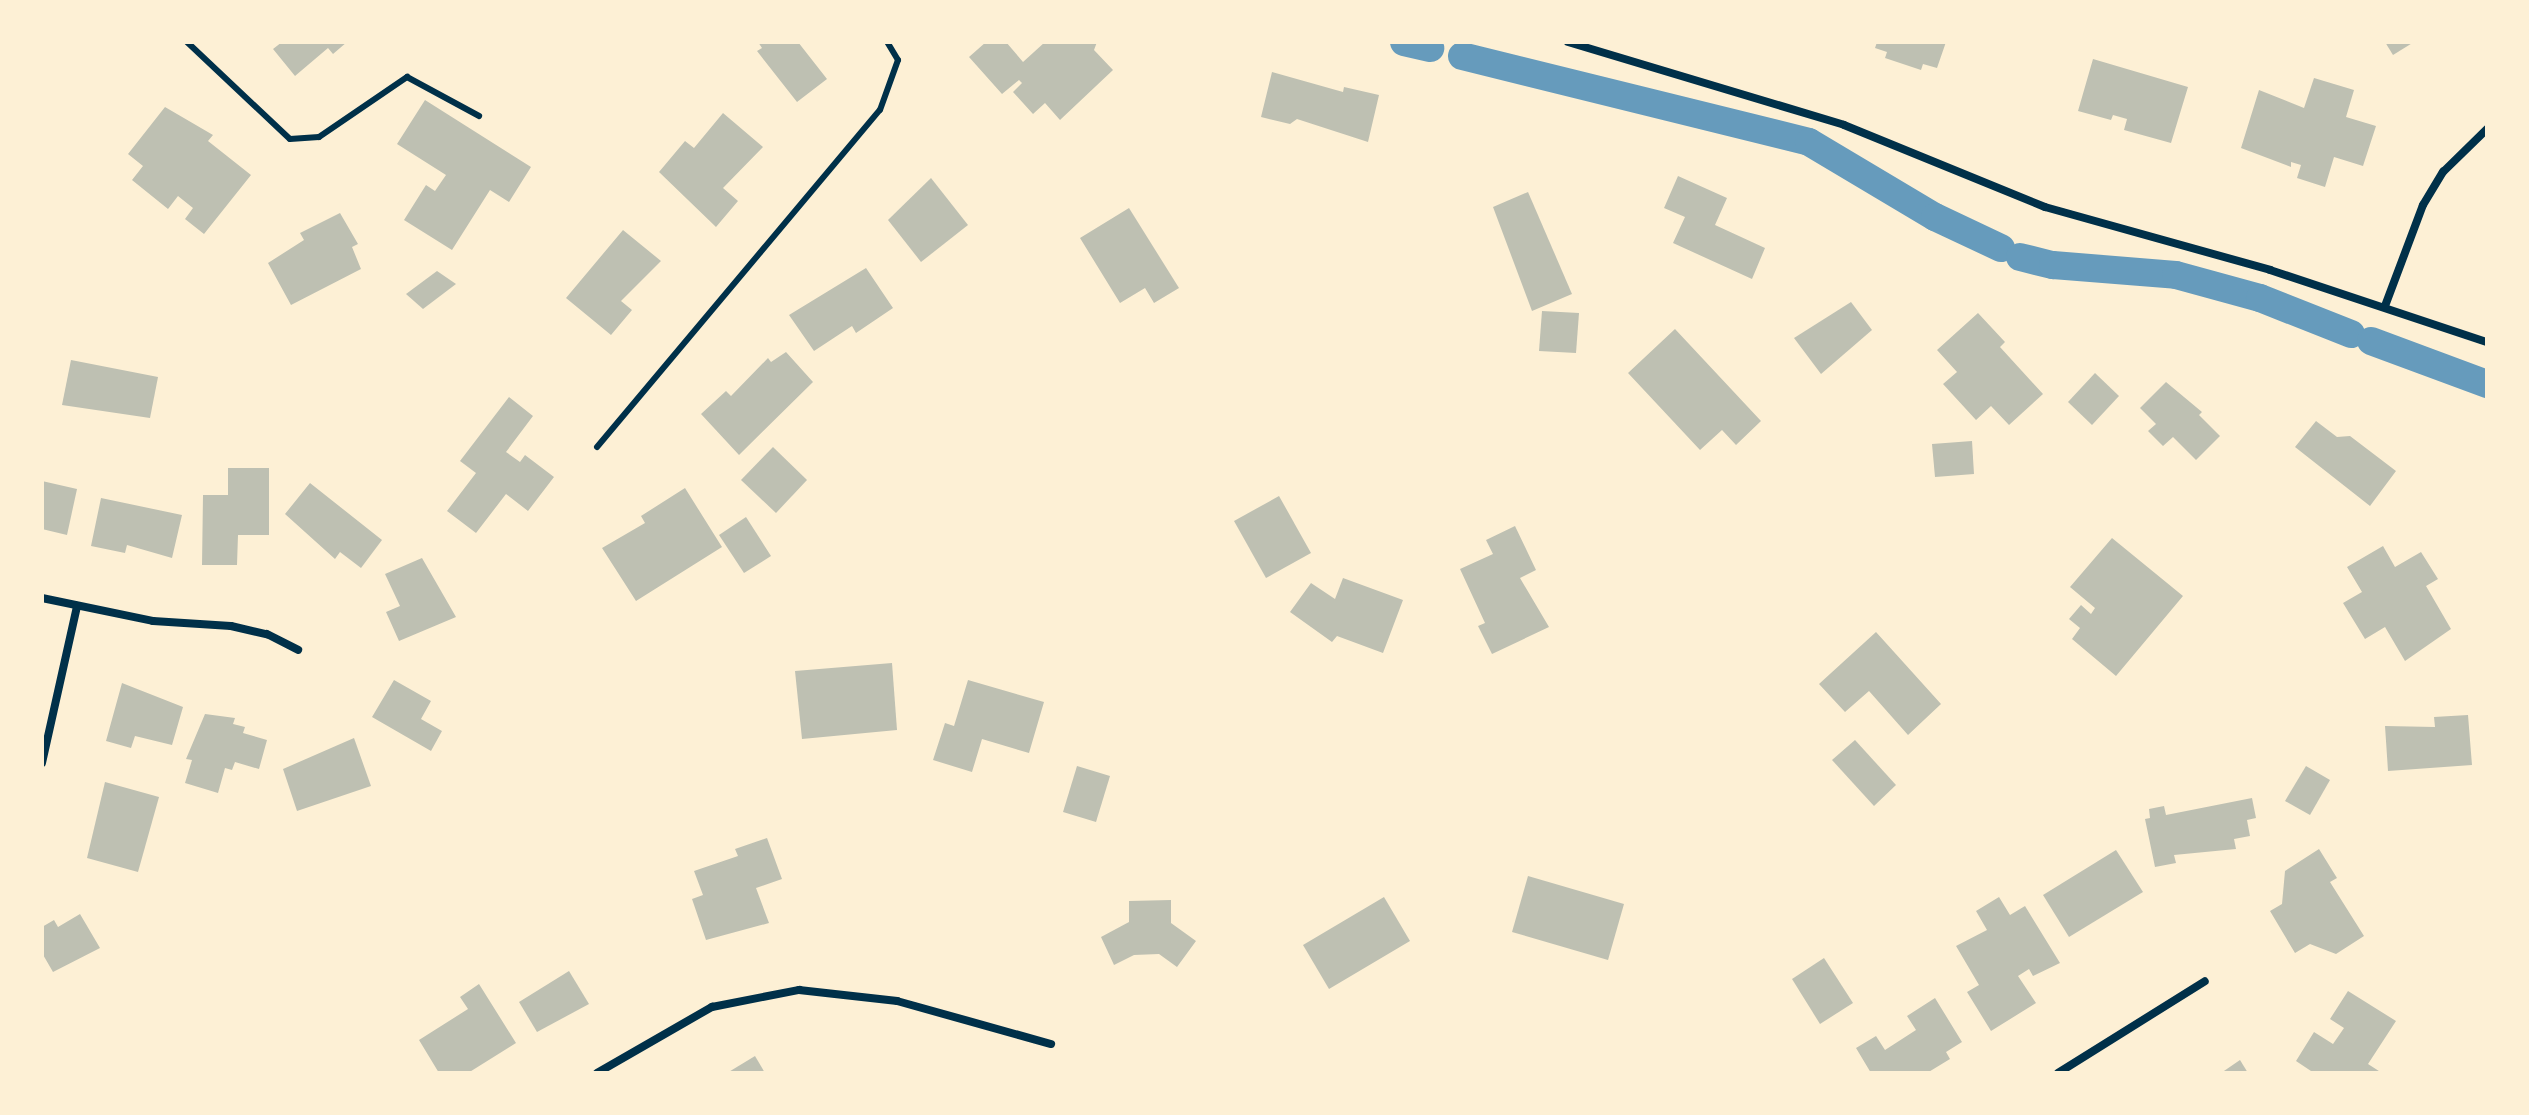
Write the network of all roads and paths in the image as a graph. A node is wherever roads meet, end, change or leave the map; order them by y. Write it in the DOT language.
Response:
graph roads {
  1 [pos="187,42"];
  2 [pos="887,42"];
  3 [pos="1568,42"];
  4 [pos="479,116"];
  5 [pos="2487,129"];
  6 [pos="2385,306"];
  7 [pos="2487,342"];
  8 [pos="597,447"];
  9 [pos="42,598"];
  10 [pos="77,606"];
  11 [pos="298,650"];
  12 [pos="42,763"];
  13 [pos="2205,981"];
  14 [pos="1051,1044"];
  15 [pos="597,1073"];
  16 [pos="2058,1073"];
  1 -- 4 [label="lane"];
  2 -- 8 [label="lane"];
  3 -- 6 [label="street"];
  5 -- 6 [label="street"];
  6 -- 7 [label="street"];
  9 -- 10 [label="street"];
  10 -- 11 [label="street"];
  10 -- 12 [label="street"];
  13 -- 16 [label="street"];
  14 -- 15 [label="street"];
}
